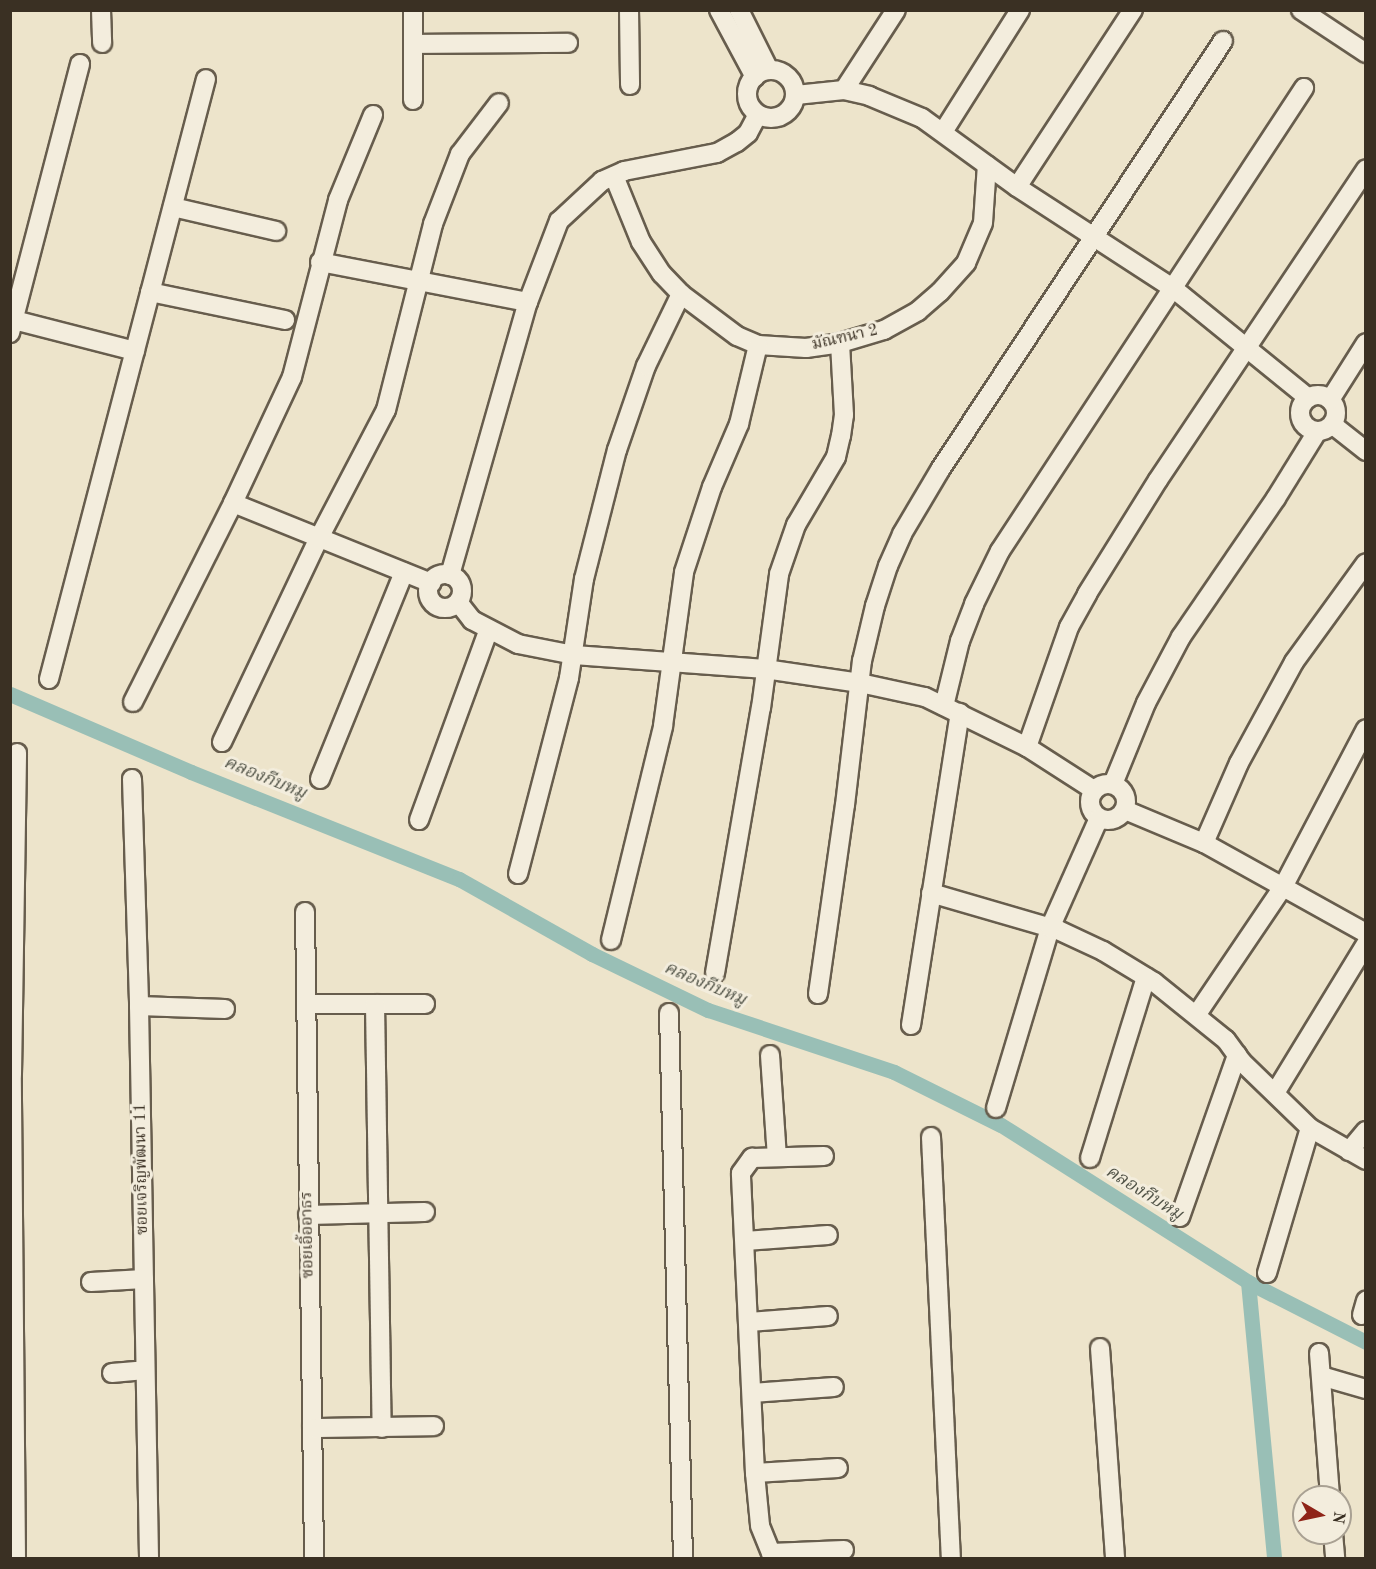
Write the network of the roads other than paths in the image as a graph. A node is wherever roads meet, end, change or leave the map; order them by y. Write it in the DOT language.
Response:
graph roads {
  1 [pos="101,10"];
  2 [pos="413,10"];
  3 [pos="629,10"];
  4 [pos="719,10"];
  5 [pos="740,10"];
  6 [pos="896,10"];
  7 [pos="1020,10"];
  8 [pos="1133,10"];
  9 [pos="1301,10"];
  10 [pos="1223,41"];
  11 [pos="102,43"];
  12 [pos="568,43"];
  13 [pos="415,44"];
  14 [pos="1365,53"];
  15 [pos="80,64"];
  16 [pos="762,73"];
  17 [pos="206,79"];
  18 [pos="630,86"];
  19 [pos="1304,88"];
  20 [pos="844,90"];
  21 [pos="796,94"];
  22 [pos="413,100"];
  23 [pos="499,103"];
  24 [pos="758,114"];
  25 [pos="374,115"];
  26 [pos="943,132"];
  27 [pos="987,165"];
  28 [pos="1365,169"];
  29 [pos="614,176"];
  30 [pos="1017,187"];
  31 [pos="172,207"];
  32 [pos="276,231"];
  33 [pos="1094,238"];
  34 [pos="320,262"];
  35 [pos="419,280"];
  36 [pos="1174,289"];
  37 [pos="150,292"];
  38 [pos="681,294"];
  39 [pos="528,302"];
  40 [pos="285,320"];
  41 [pos="12,324"];
  42 [pos="840,343"];
  43 [pos="1365,343"];
  44 [pos="758,345"];
  45 [pos="1247,348"];
  46 [pos="135,351"];
  47 [pos="1308,398"];
  48 [pos="1330,400"];
  49 [pos="1325,428"];
  50 [pos="1365,451"];
  51 [pos="233,503"];
  52 [pos="319,538"];
  53 [pos="1365,563"];
  54 [pos="404,572"];
  55 [pos="450,575"];
  56 [pos="430,583"];
  57 [pos="458,602"];
  58 [pos="489,629"];
  59 [pos="574,655"];
  60 [pos="673,662"];
  61 [pos="765,669"];
  62 [pos="50,679"];
  63 [pos="860,683"];
  64 [pos="133,702"];
  65 [pos="952,710"];
  66 [pos="1365,729"];
  67 [pos="222,742"];
  68 [pos="1027,747"];
  69 [pos="16,753"];
  70 [pos="320,778"];
  71 [pos="132,779"];
  72 [pos="1113,784"];
  73 [pos="1094,790"];
  74 [pos="1125,810"];
  75 [pos="1099,818"];
  76 [pos="419,820"];
  77 [pos="1204,843"];
  78 [pos="518,874"];
  79 [pos="1283,887"];
  80 [pos="931,893"];
  81 [pos="305,912"];
  82 [pos="1050,928"];
  83 [pos="1365,933"];
  84 [pos="611,940"];
  85 [pos="1365,944"];
  86 [pos="715,973"];
  87 [pos="1146,977"];
  88 [pos="818,994"];
  89 [pos="306,1004"];
  90 [pos="375,1004"];
  91 [pos="425,1004"];
  92 [pos="139,1006"];
  93 [pos="225,1009"];
  94 [pos="669,1012"];
  95 [pos="1197,1014"];
  96 [pos="911,1024"];
  97 [pos="770,1055"];
  98 [pos="1237,1055"];
  99 [pos="1275,1093"];
  100 [pos="996,1108"];
  101 [pos="1310,1128"];
  102 [pos="1365,1131"];
  103 [pos="930,1137"];
  104 [pos="1349,1151"];
  105 [pos="777,1156"];
  106 [pos="824,1156"];
  107 [pos="1090,1158"];
  108 [pos="1365,1160"];
  109 [pos="425,1212"];
  110 [pos="377,1213"];
  111 [pos="308,1215"];
  112 [pos="1179,1217"];
  113 [pos="828,1235"];
  114 [pos="745,1240"];
  115 [pos="1267,1273"];
  116 [pos="144,1279"];
  117 [pos="91,1282"];
  118 [pos="828,1316"];
  119 [pos="748,1322"];
  120 [pos="1100,1348"];
  121 [pos="1319,1353"];
  122 [pos="146,1370"];
  123 [pos="112,1373"];
  124 [pos="1321,1376"];
  125 [pos="834,1387"];
  126 [pos="1365,1389"];
  127 [pos="752,1393"];
  128 [pos="434,1426"];
  129 [pos="312,1428"];
  130 [pos="382,1428"];
  131 [pos="838,1468"];
  132 [pos="755,1473"];
  133 [pos="1329,1485"];
  134 [pos="844,1550"];
  135 [pos="772,1556"];
  136 [pos="16,1558"];
  137 [pos="149,1558"];
  138 [pos="314,1558"];
  139 [pos="683,1558"];
  140 [pos="951,1558"];
  141 [pos="1115,1558"];
  1 -- 11 [label="street"];
  2 -- 13 [label="street"];
  3 -- 18 [label="street"];
  4 -- 16 [label="street"];
  5 -- 16 [label="street"];
  6 -- 20 [label="street"];
  7 -- 26 [label="street"];
  8 -- 30 [label="street"];
  9 -- 14 [label="street"];
  10 -- 33 [label="street"];
  12 -- 13 [label="street"];
  13 -- 22 [label="street"];
  15 -- 41 [label="street"];
  16 -- 21 [label="street"];
  16 -- 24 [label="street"];
  17 -- 31 [label="street"];
  19 -- 36 [label="street"];
  20 -- 21 [label="street"];
  20 -- 26 [label="street"];
  21 -- 24 [label="street"];
  23 -- 35 [label="street"];
  24 -- 29 [label="street"];
  25 -- 34 [label="street"];
  26 -- 27 [label="street"];
  27 -- 30 [label="street"];
  27 -- 42 [label="street, มัณฑนา 2"];
  28 -- 45 [label="street"];
  29 -- 38 [label="street, มัณฑนา 2"];
  29 -- 39 [label="street"];
  30 -- 33 [label="street"];
  31 -- 32 [label="street"];
  31 -- 37 [label="street"];
  33 -- 36 [label="street"];
  33 -- 63 [label="street"];
  34 -- 35 [label="street"];
  34 -- 51 [label="street"];
  35 -- 39 [label="street"];
  35 -- 52 [label="street"];
  36 -- 45 [label="street"];
  36 -- 65 [label="street"];
  37 -- 40 [label="street"];
  37 -- 46 [label="street"];
  38 -- 44 [label="street, มัณฑนา 2"];
  38 -- 59 [label="street"];
  39 -- 55 [label="street"];
  41 -- 46 [label="street"];
  42 -- 44 [label="street, มัณฑนา 2"];
  42 -- 61 [label="street"];
  43 -- 48 [label="street"];
  44 -- 60 [label="street"];
  45 -- 47 [label="street"];
  45 -- 68 [label="street"];
  46 -- 62 [label="street"];
  47 -- 48 [label="street"];
  47 -- 49 [label="street"];
  48 -- 49 [label="street"];
  49 -- 50 [label="street"];
  49 -- 72 [label="street"];
  51 -- 52 [label="street"];
  51 -- 64 [label="street"];
  52 -- 54 [label="street"];
  52 -- 67 [label="street"];
  53 -- 77 [label="street"];
  54 -- 56 [label="street"];
  54 -- 70 [label="street"];
  55 -- 56 [label="street"];
  55 -- 57 [label="street"];
  56 -- 57 [label="street"];
  57 -- 58 [label="street"];
  58 -- 59 [label="street"];
  58 -- 76 [label="street"];
  59 -- 60 [label="street"];
  59 -- 78 [label="street"];
  60 -- 61 [label="street"];
  60 -- 84 [label="street"];
  61 -- 63 [label="street"];
  61 -- 86 [label="street"];
  63 -- 65 [label="street"];
  63 -- 88 [label="street"];
  65 -- 68 [label="street"];
  65 -- 80 [label="street"];
  66 -- 79 [label="street"];
  68 -- 73 [label="street"];
  69 -- 136 [label="street"];
  71 -- 92 [label="street, ซอยเจริญพัฒนา 11"];
  72 -- 73 [label="street"];
  72 -- 74 [label="street"];
  73 -- 75 [label="street"];
  74 -- 75 [label="street"];
  74 -- 77 [label="street"];
  75 -- 82 [label="street"];
  77 -- 79 [label="street"];
  79 -- 83 [label="street"];
  79 -- 95 [label="street"];
  80 -- 82 [label="street"];
  80 -- 96 [label="street"];
  81 -- 89 [label="street, ซอยเอิ้ออาธร"];
  82 -- 87 [label="street"];
  82 -- 100 [label="street"];
  85 -- 99 [label="street"];
  87 -- 95 [label="street"];
  87 -- 107 [label="street"];
  89 -- 90 [label="street"];
  89 -- 111 [label="street, ซอยเอิ้ออาธร"];
  90 -- 91 [label="street"];
  90 -- 110 [label="street"];
  92 -- 93 [label="street"];
  92 -- 116 [label="street, ซอยเจริญพัฒนา 11"];
  94 -- 139 [label="street"];
  95 -- 98 [label="street"];
  97 -- 105 [label="street"];
  98 -- 99 [label="street"];
  98 -- 112 [label="street"];
  99 -- 101 [label="street"];
  101 -- 104 [label="street"];
  101 -- 115 [label="street"];
  102 -- 104 [label="street"];
  103 -- 140 [label="street"];
  104 -- 108 [label="street"];
  105 -- 106 [label="street"];
  105 -- 114 [label="street"];
  109 -- 110 [label="street"];
  110 -- 111 [label="street"];
  110 -- 130 [label="street"];
  111 -- 129 [label="street, ซอยเอิ้ออาธร"];
  113 -- 114 [label="street"];
  114 -- 119 [label="street"];
  116 -- 117 [label="street"];
  116 -- 122 [label="street, ซอยเจริญพัฒนา 11"];
  118 -- 119 [label="street"];
  119 -- 127 [label="street"];
  120 -- 141 [label="street"];
  121 -- 124 [label="street"];
  122 -- 123 [label="street"];
  122 -- 137 [label="street, ซอยเจริญพัฒนา 11"];
  124 -- 126 [label="street"];
  124 -- 133 [label="street"];
  125 -- 127 [label="street"];
  127 -- 132 [label="street"];
  128 -- 130 [label="street"];
  129 -- 130 [label="street"];
  129 -- 138 [label="street, ซอยเอิ้ออาธร"];
  131 -- 132 [label="street"];
  132 -- 135 [label="street"];
  134 -- 135 [label="street"];
}
